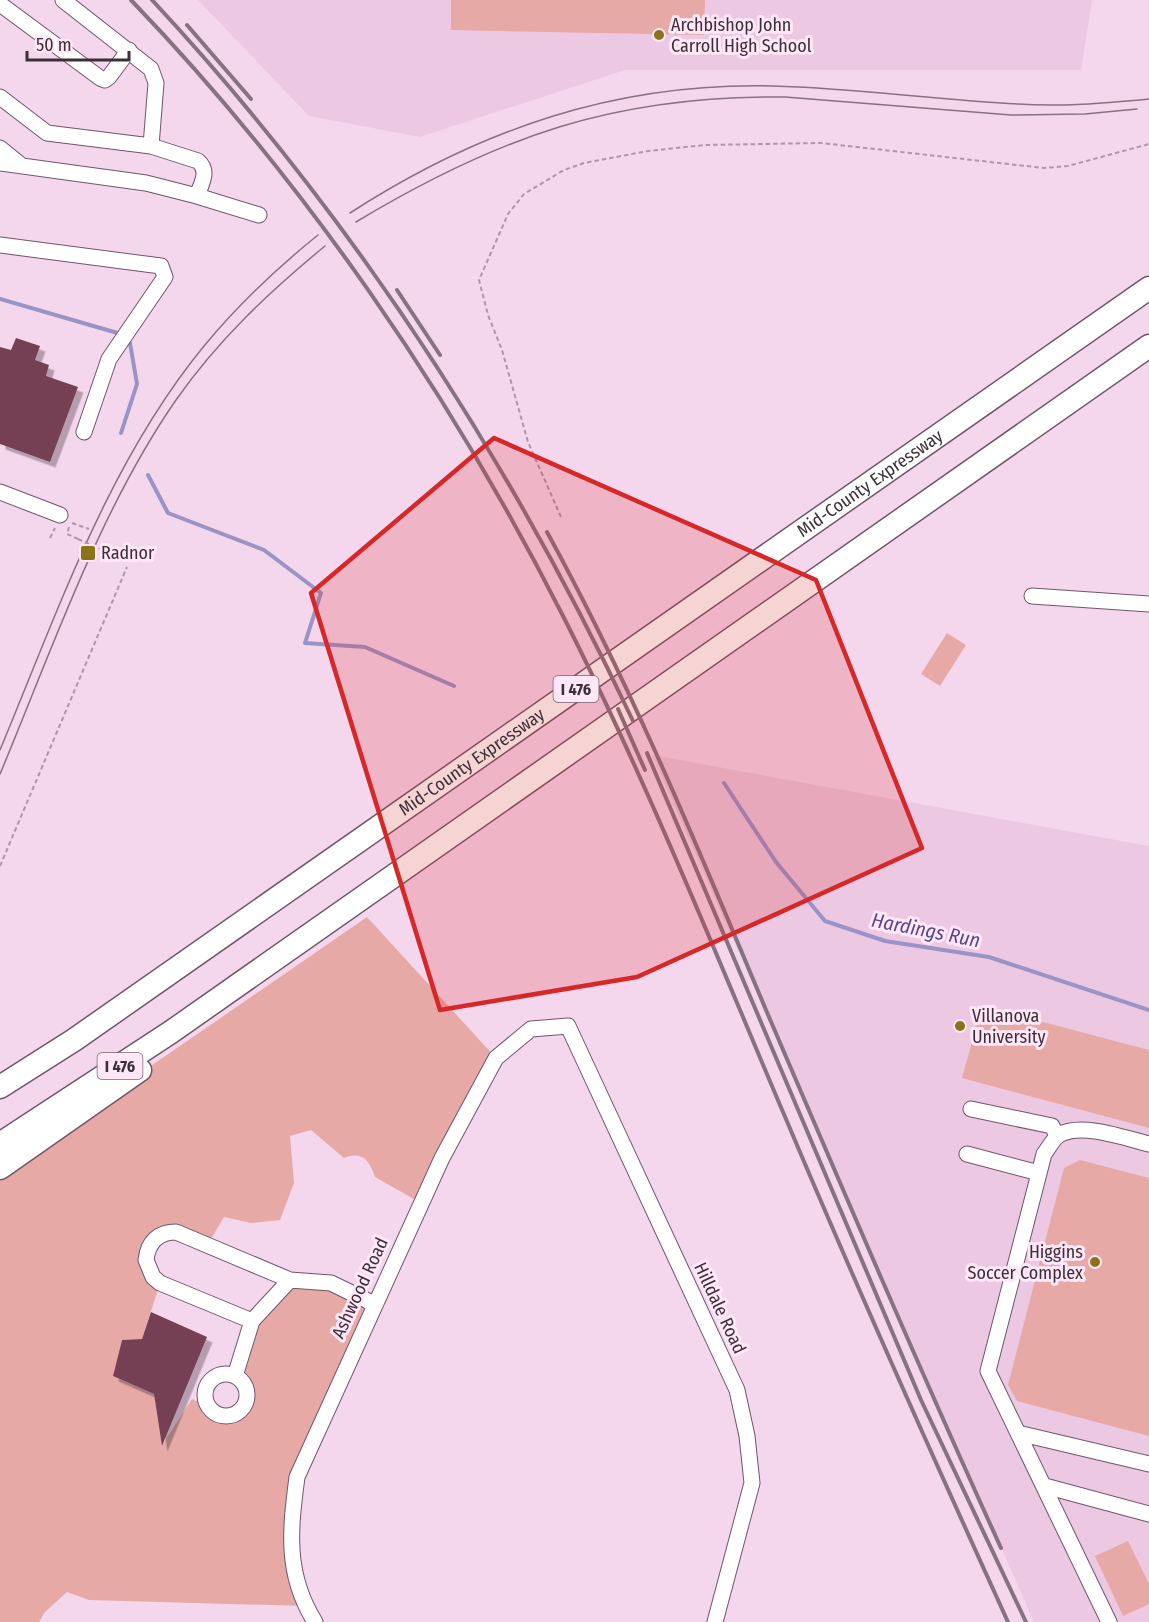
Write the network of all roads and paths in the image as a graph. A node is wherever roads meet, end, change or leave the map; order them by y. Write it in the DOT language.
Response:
graph roads {
  1 [pos="63,0"];
  2 [pos="0,4"];
  3 [pos="129,50"];
  4 [pos="0,97"];
  5 [pos="1149,144"];
  6 [pos="151,146"];
  7 [pos="0,148"];
  8 [pos="0,163"];
  9 [pos="21,165"];
  10 [pos="197,196"];
  11 [pos="259,215"];
  12 [pos="0,244"];
  13 [pos="1149,288"];
  14 [pos="1149,346"];
  15 [pos="84,432"];
  16 [pos="0,492"];
  17 [pos="60,515"];
  18 [pos="561,517"];
  19 [pos="89,530"];
  20 [pos="103,544"];
  21 [pos="127,567"];
  22 [pos="1032,596"];
  23 [pos="1149,604"];
  24 [pos="0,866"];
  25 [pos="238,984"];
  26 [pos="568,1026"];
  27 [pos="0,1087"];
  28 [pos="971,1109"];
  29 [pos="1057,1136"];
  30 [pos="0,1144"];
  31 [pos="1149,1144"];
  32 [pos="967,1154"];
  33 [pos="0,1168"];
  34 [pos="1039,1173"];
  35 [pos="290,1280"];
  36 [pos="374,1304"];
  37 [pos="252,1321"];
  38 [pos="235,1376"];
  39 [pos="1018,1432"];
  40 [pos="1149,1464"];
  41 [pos="1046,1486"];
  42 [pos="1149,1514"];
  43 [pos="315,1622"];
  44 [pos="715,1622"];
  45 [pos="1109,1622"];
  1 -- 3 [label="street"];
  2 -- 3 [label="street"];
  3 -- 6 [label="street"];
  4 -- 6 [label="street"];
  5 -- 18 [label="path"];
  6 -- 10 [label="street"];
  7 -- 9 [label="street"];
  8 -- 9 [label="street"];
  9 -- 10 [label="street"];
  10 -- 11 [label="street"];
  12 -- 15 [label="street"];
  13 -- 27 [label="highway, Mid-County Expressway / I 476"];
  14 -- 25 [label="highway, I 476"];
  16 -- 17 [label="street"];
  19 -- 20 [label="path, bridge"];
  21 -- 24 [label="path"];
  22 -- 23 [label="street"];
  25 -- 30 [label="highway, I 476"];
  25 -- 33 [label="highway"];
  26 -- 36 [label="street, Ashwood Road"];
  26 -- 44 [label="street, Hilldale Road"];
  28 -- 29 [label="street"];
  29 -- 31 [label="street"];
  29 -- 34 [label="street"];
  32 -- 34 [label="street"];
  34 -- 39 [label="street"];
  35 -- 36 [label="street"];
  35 -- 37 [label="street"];
  35 -- 37 [label="street"];
  36 -- 43 [label="street, Ashwood Road"];
  37 -- 38 [label="street"];
  39 -- 40 [label="street"];
  39 -- 41 [label="street"];
  41 -- 42 [label="street"];
  41 -- 45 [label="street"];
}
